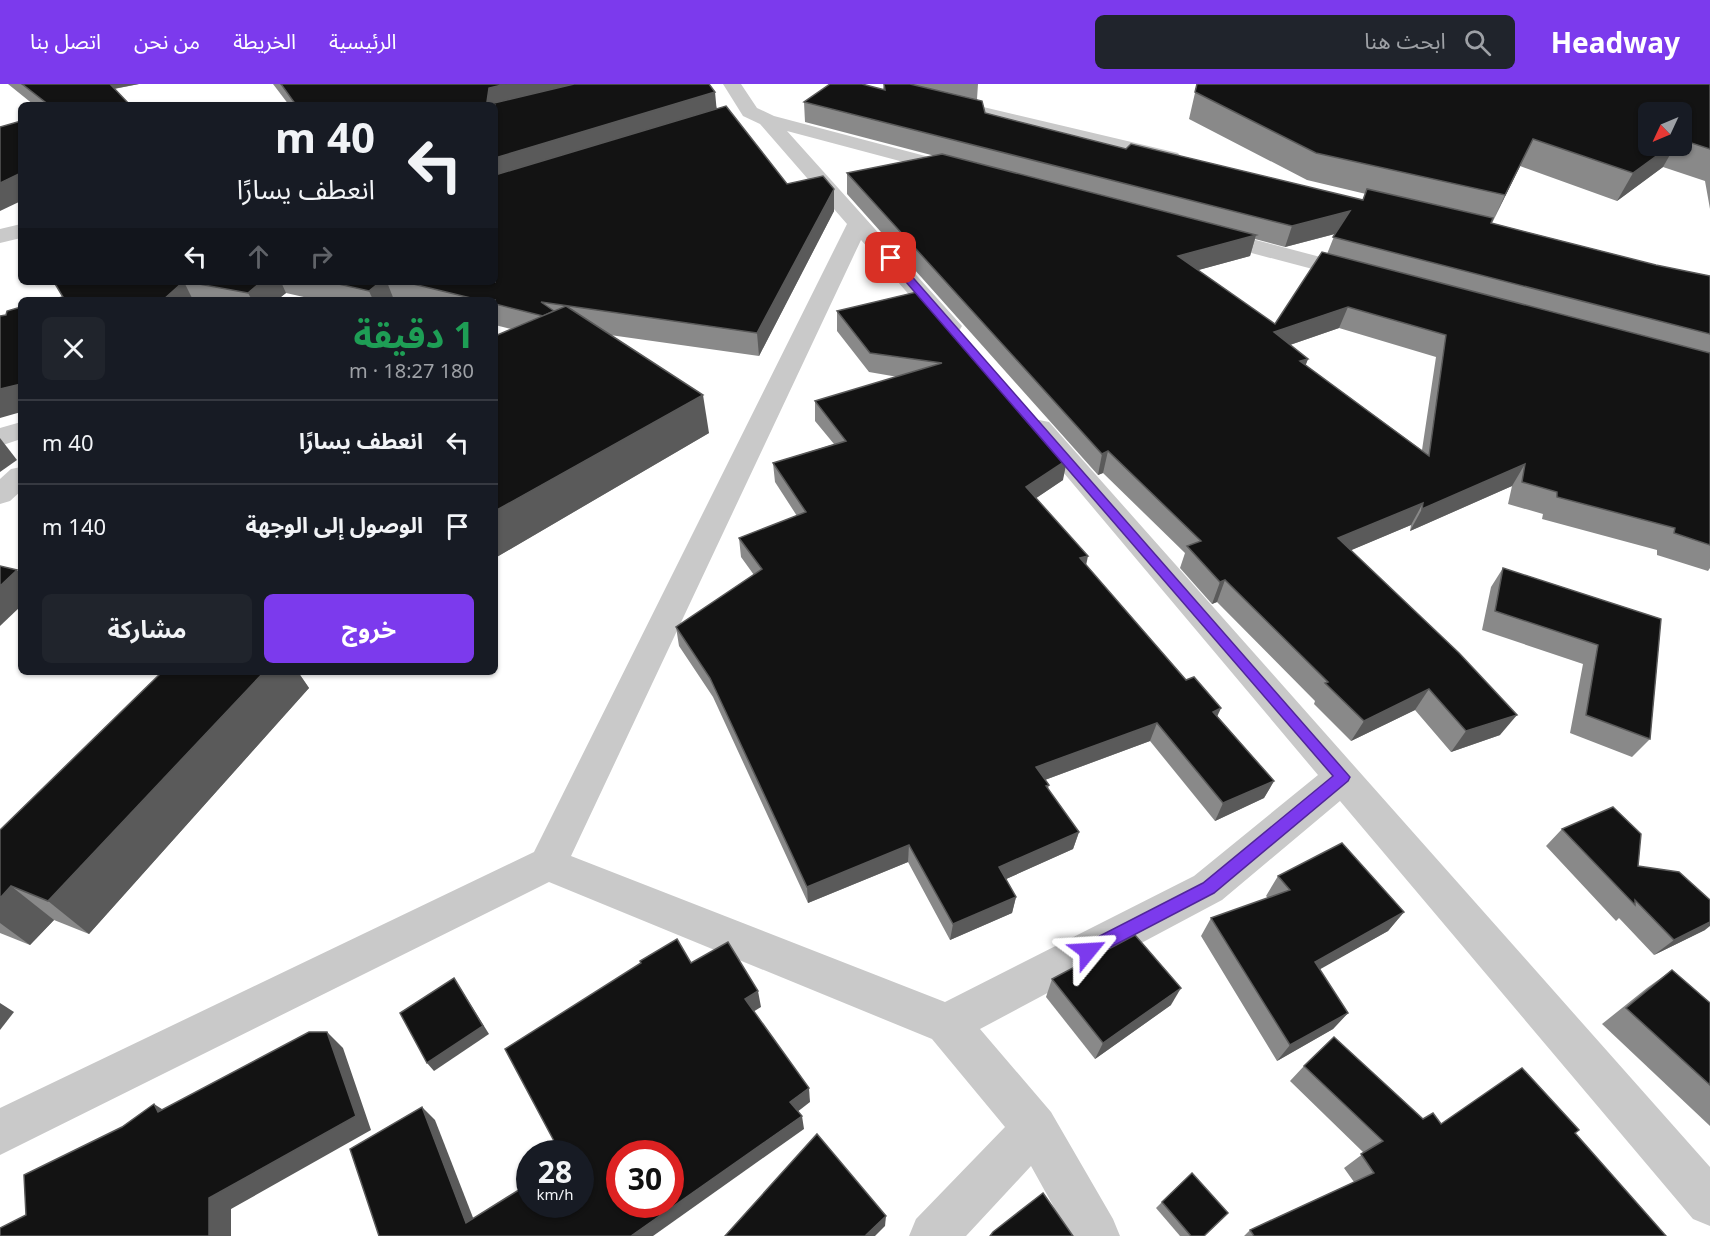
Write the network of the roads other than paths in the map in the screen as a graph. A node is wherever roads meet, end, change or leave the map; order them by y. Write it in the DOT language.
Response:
graph roads {
  1 [pos="732,84"];
  2 [pos="964,109"];
  3 [pos="748,117"];
  4 [pos="1186,160"];
  5 [pos="979,176"];
  6 [pos="860,222"];
  7 [pos="1186,229"];
  8 [pos="18,232"];
  9 [pos="0,236"];
  10 [pos="1380,280"];
  11 [pos="969,347"];
  12 [pos="1023,410"];
  13 [pos="18,431"];
  14 [pos="0,436"];
  15 [pos="18,479"];
  16 [pos="0,494"];
  17 [pos="1342,777"];
  18 [pos="548,864"];
  19 [pos="947,1024"];
  20 [pos="1035,1128"];
  21 [pos="0,1132"];
  22 [pos="1710,1202"];
  23 [pos="933,1236"];
  24 [pos="1096,1236"];
  1 -- 3 [label="street"];
  2 -- 4 [label="street"];
  3 -- 5 [label="street"];
  3 -- 6 [label="street"];
  6 -- 11 [label="street"];
  6 -- 18 [label="street"];
  7 -- 10 [label="street"];
  8 -- 9 [label="street"];
  12 -- 17 [label="street"];
  13 -- 14 [label="street"];
  15 -- 16 [label="street"];
  17 -- 19 [label="street"];
  17 -- 22 [label="street"];
  18 -- 19 [label="street"];
  18 -- 21 [label="street"];
  19 -- 20 [label="street"];
  20 -- 23 [label="street"];
  20 -- 24 [label="street"];
}
